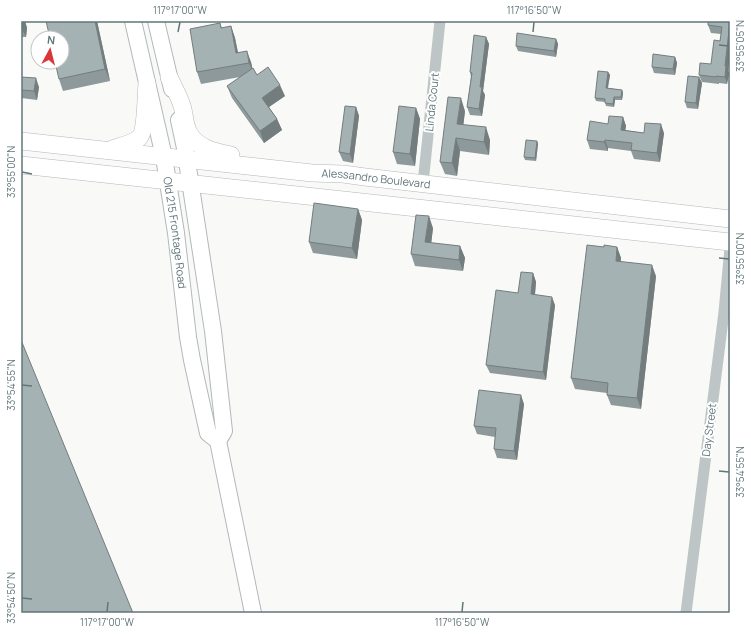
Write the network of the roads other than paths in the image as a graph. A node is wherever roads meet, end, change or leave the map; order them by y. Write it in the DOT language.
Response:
graph roads {
  1 [pos="133,21"];
  2 [pos="156,21"];
  3 [pos="440,21"];
  4 [pos="169,77"];
  5 [pos="148,83"];
  6 [pos="21,141"];
  7 [pos="108,151"];
  8 [pos="164,157"];
  9 [pos="187,160"];
  10 [pos="21,164"];
  11 [pos="343,174"];
  12 [pos="168,181"];
  13 [pos="191,183"];
  14 [pos="423,184"];
  15 [pos="730,219"];
  16 [pos="730,242"];
  17 [pos="730,248"];
  18 [pos="218,441"];
  19 [pos="253,613"];
  20 [pos="686,613"];
  1 -- 5 [label="street, Old 215 Frontage Road"];
  2 -- 4 [label="street, Old 215 Frontage Road"];
  3 -- 14 [label="street, Linda Court"];
  4 -- 9 [label="street, Old 215 Frontage Road"];
  4 -- 11 [label="main road"];
  5 -- 7 [label="main road"];
  5 -- 8 [label="street, Old 215 Frontage Road"];
  6 -- 7 [label="main road, Alessandro Boulevard"];
  7 -- 8 [label="main road, Alessandro Boulevard"];
  8 -- 9 [label="main road, Alessandro Boulevard"];
  8 -- 12 [label="street, Old 215 Frontage Road"];
  9 -- 11 [label="main road, Alessandro Boulevard"];
  9 -- 13 [label="street, Old 215 Frontage Road"];
  10 -- 12 [label="main road"];
  11 -- 14 [label="main road, Alessandro Boulevard"];
  12 -- 13 [label="main road"];
  12 -- 18 [label="street, Old 215 Frontage Road"];
  13 -- 16 [label="main road"];
  13 -- 18 [label="street, Old 215 Frontage Road"];
  14 -- 15 [label="main road, Alessandro Boulevard"];
  17 -- 20 [label="street, Day Street"];
  18 -- 19 [label="street, Old 215 Frontage Road"];
}
